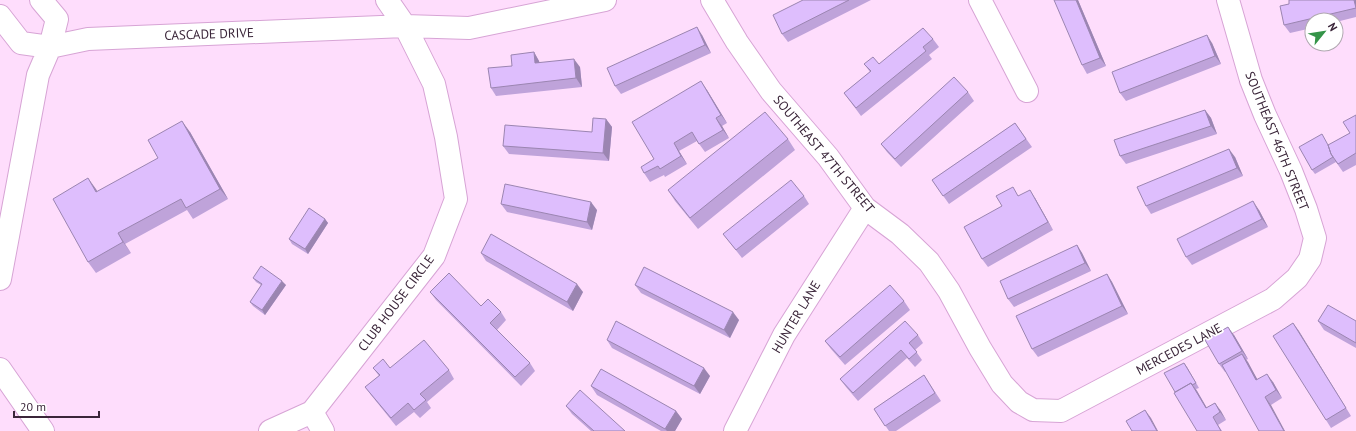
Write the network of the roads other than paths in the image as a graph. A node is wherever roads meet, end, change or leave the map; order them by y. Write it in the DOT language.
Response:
graph roads {
  1 [pos="42,0"];
  2 [pos="387,0"];
  3 [pos="605,0"];
  4 [pos="712,0"];
  5 [pos="980,0"];
  6 [pos="1228,0"];
  7 [pos="0,16"];
  8 [pos="405,26"];
  9 [pos="50,47"];
  10 [pos="1026,91"];
  11 [pos="865,208"];
  12 [pos="1310,259"];
  13 [pos="0,279"];
  14 [pos="0,369"];
  15 [pos="1033,410"];
  16 [pos="312,412"];
  17 [pos="43,431"];
  18 [pos="270,431"];
  19 [pos="323,431"];
  20 [pos="736,431"];
  1 -- 9 [label="street"];
  2 -- 8 [label="street, CLUB HOUSE CIRCLE"];
  3 -- 8 [label="street, CASCADE DRIVE"];
  4 -- 11 [label="street, SOUTHEAST 47TH STREET"];
  5 -- 10 [label="street"];
  6 -- 12 [label="street, SOUTHEAST 46TH STREET"];
  7 -- 9 [label="street, CASCADE DRIVE"];
  8 -- 9 [label="street, CASCADE DRIVE"];
  8 -- 16 [label="street, CLUB HOUSE CIRCLE"];
  9 -- 13 [label="street"];
  11 -- 15 [label="street, SOUTHEAST 47TH STREET"];
  11 -- 20 [label="street, HUNTER LANE"];
  12 -- 15 [label="street, MERCEDES LANE"];
  14 -- 17 [label="street"];
  16 -- 18 [label="street, CLUB HOUSE CIRCLE"];
  16 -- 19 [label="street"];
}
